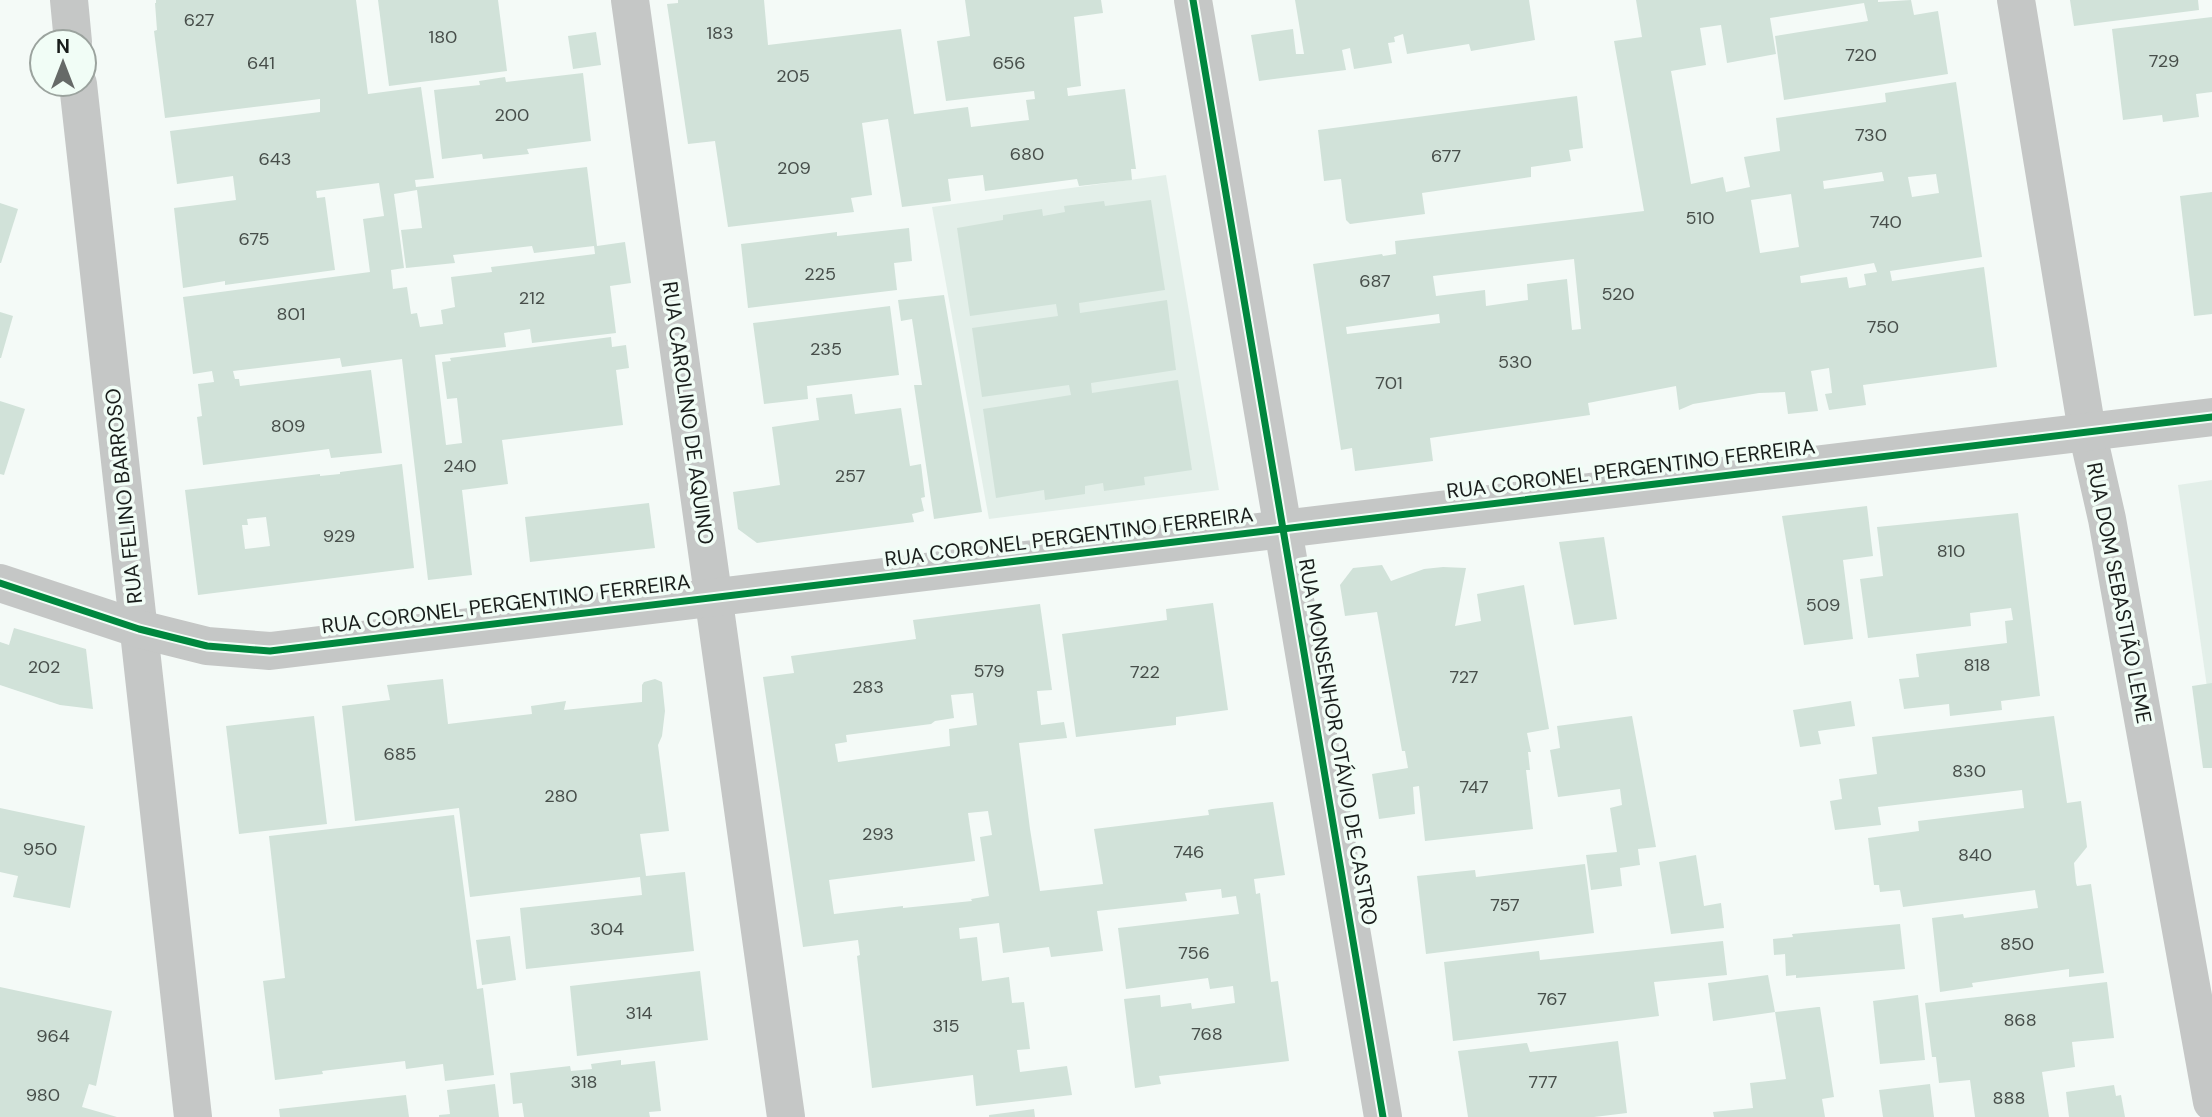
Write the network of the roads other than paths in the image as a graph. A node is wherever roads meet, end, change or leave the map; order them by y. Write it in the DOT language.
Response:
graph roads {
  1 [pos="69,0"];
  2 [pos="630,0"];
  3 [pos="1193,0"];
  4 [pos="2016,0"];
  5 [pos="72,28"];
  6 [pos="80,98"];
  7 [pos="2212,417"];
  8 [pos="2087,431"];
  9 [pos="1284,529"];
  10 [pos="0,583"];
  11 [pos="714,596"];
  12 [pos="139,629"];
  13 [pos="2212,1102"];
  14 [pos="193,1117"];
  15 [pos="786,1117"];
  16 [pos="1383,1117"];
  1 -- 5 [label="street"];
  2 -- 11 [label="street, RUA CAROLINO DE AQUINO"];
  3 -- 9 [label="street, RUA MONSENHOR OTÁVIO DE CASTRO"];
  4 -- 8 [label="street, RUA DOM SEBASTIÃO LEME"];
  6 -- 12 [label="street, RUA FELINO BARROSO"];
  7 -- 8 [label="street, RUA CORONEL PERGENTINO FERREIRA"];
  8 -- 9 [label="street, RUA CORONEL PERGENTINO FERREIRA"];
  8 -- 13 [label="street, RUA DOM SEBASTIÃO LEME"];
  9 -- 11 [label="street, RUA CORONEL PERGENTINO FERREIRA"];
  9 -- 16 [label="street, RUA MONSENHOR OTÁVIO DE CASTRO"];
  10 -- 12 [label="street, RUA CORONEL PERGENTINO FERREIRA"];
  11 -- 12 [label="street, RUA CORONEL PERGENTINO FERREIRA"];
  11 -- 15 [label="street, RUA CAROLINO DE AQUINO"];
  12 -- 14 [label="street, RUA FELINO BARROSO"];
}
